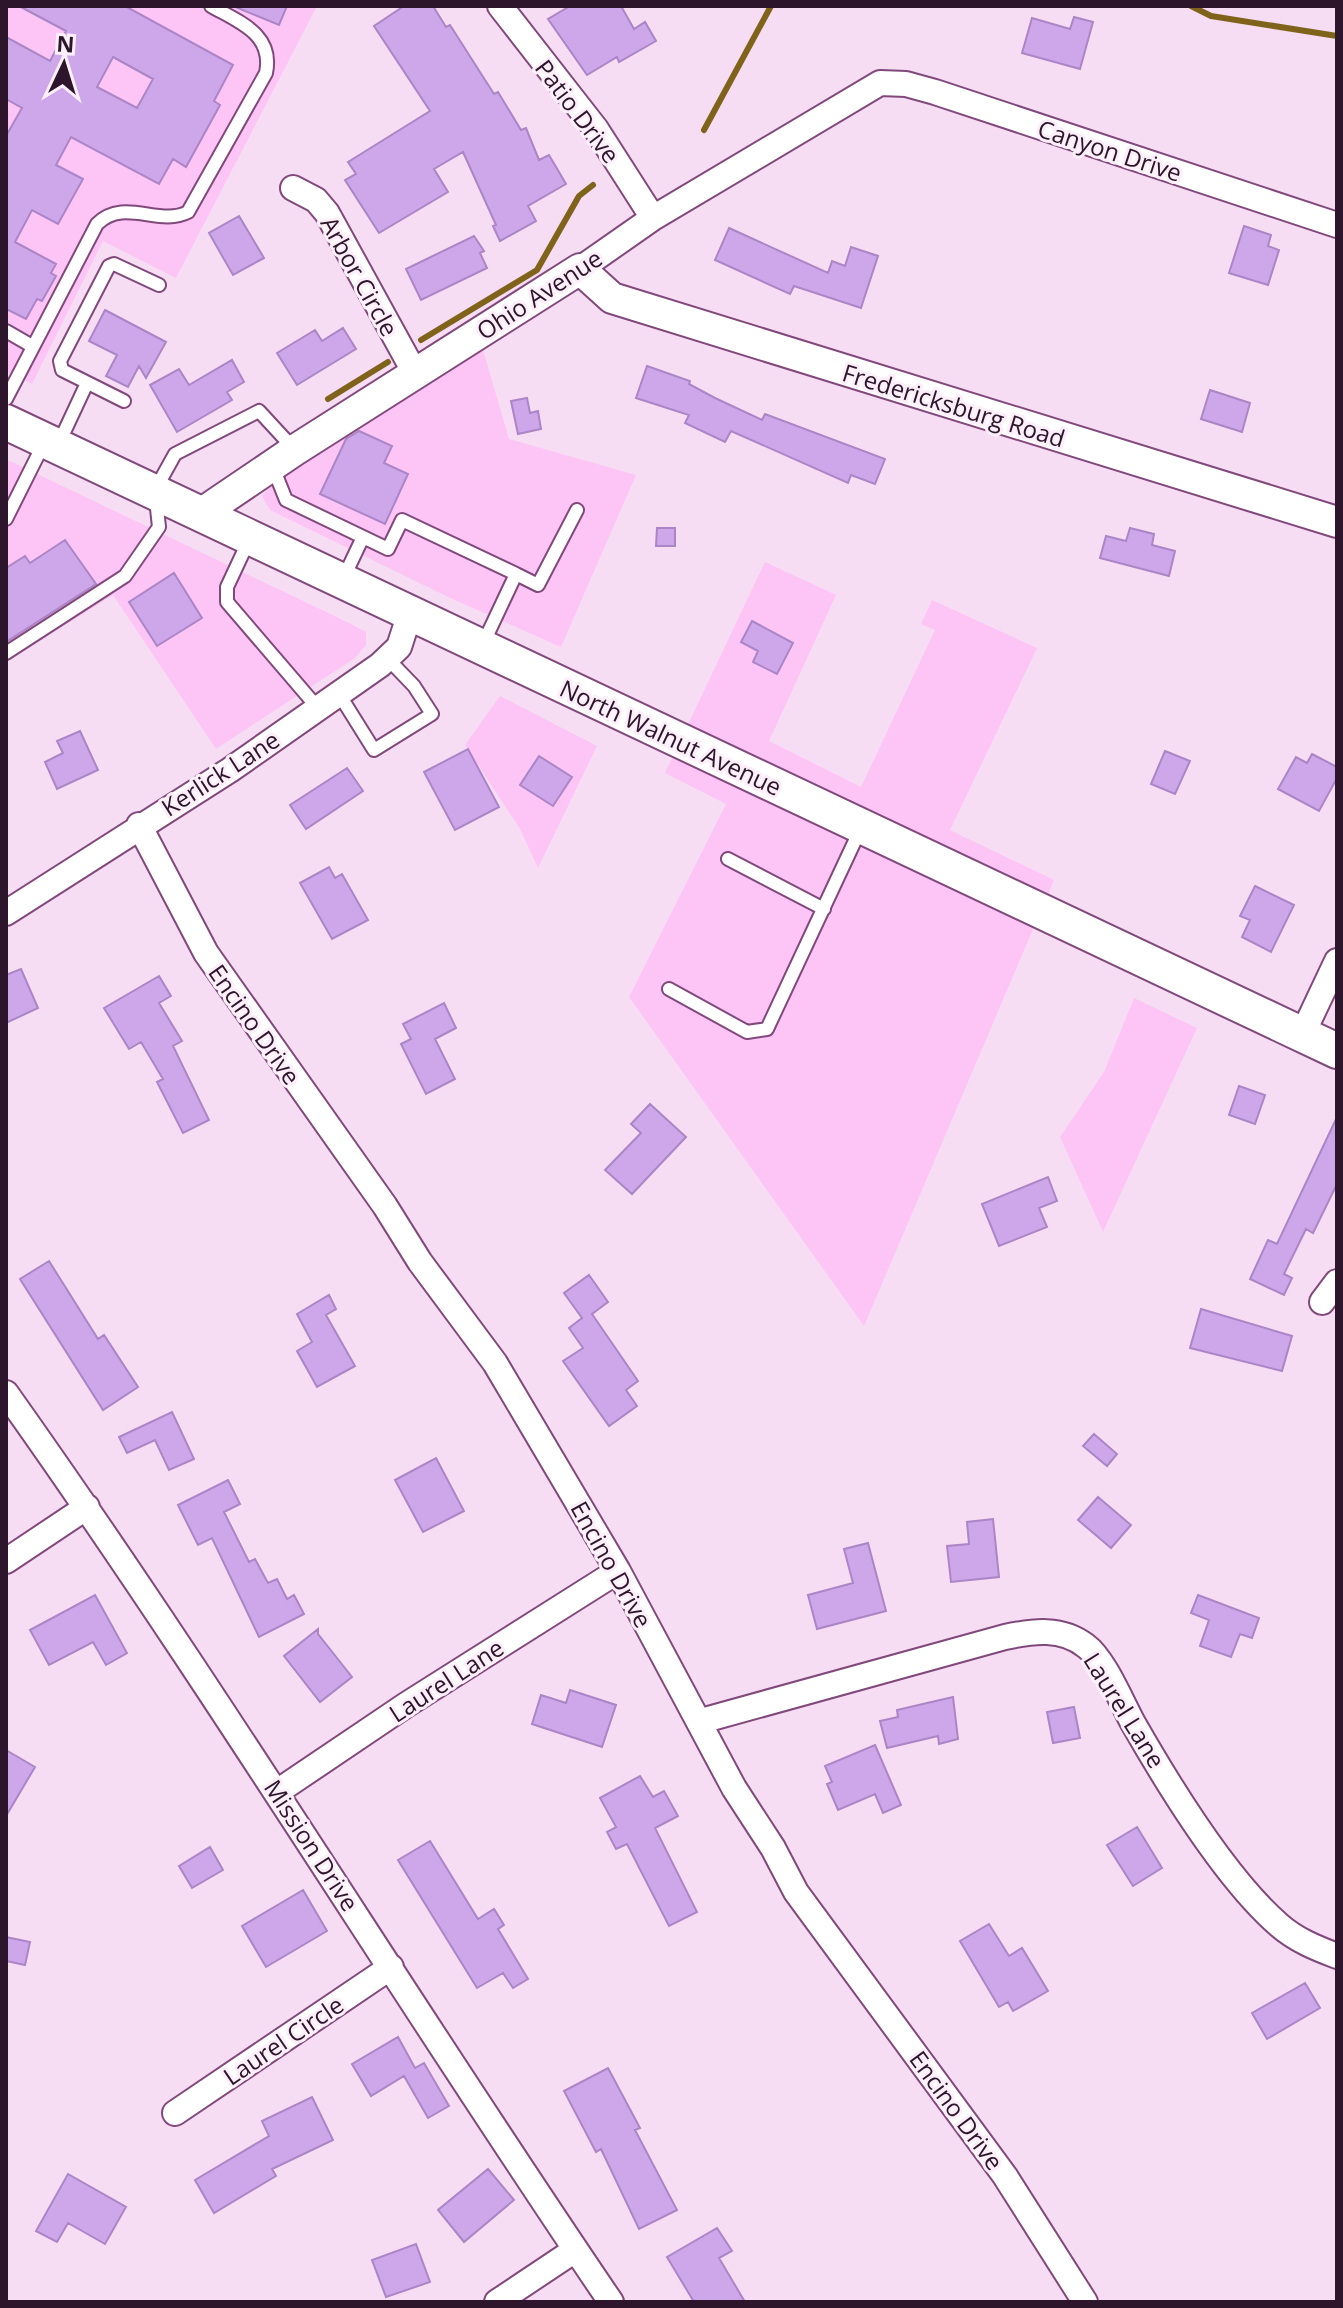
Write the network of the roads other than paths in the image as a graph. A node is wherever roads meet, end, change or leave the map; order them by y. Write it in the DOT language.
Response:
graph roads {
  1 [pos="211,6"];
  2 [pos="500,6"];
  3 [pos="880,83"];
  4 [pos="293,188"];
  5 [pos="653,218"];
  6 [pos="1337,225"];
  7 [pos="580,269"];
  8 [pos="159,285"];
  9 [pos="6,331"];
  10 [pos="32,346"];
  11 [pos="416,375"];
  12 [pos="87,383"];
  13 [pos="6,399"];
  14 [pos="124,401"];
  15 [pos="6,422"];
  16 [pos="51,443"];
  17 [pos="284,458"];
  18 [pos="155,490"];
  19 [pos="577,510"];
  20 [pos="202,513"];
  21 [pos="6,519"];
  22 [pos="1337,522"];
  23 [pos="363,537"];
  24 [pos="250,538"];
  25 [pos="516,574"];
  26 [pos="342,581"];
  27 [pos="410,613"];
  28 [pos="482,647"];
  29 [pos="6,653"];
  30 [pos="387,658"];
  31 [pos="339,694"];
  32 [pos="317,707"];
  33 [pos="139,825"];
  34 [pos="862,827"];
  35 [pos="728,859"];
  36 [pos="824,909"];
  37 [pos="6,913"];
  38 [pos="1337,961"];
  39 [pos="669,989"];
  40 [pos="1302,1035"];
  41 [pos="1337,1051"];
  42 [pos="1337,1282"];
  43 [pos="1322,1302"];
  44 [pos="6,1393"];
  45 [pos="87,1507"];
  46 [pos="6,1561"];
  47 [pos="618,1571"];
  48 [pos="701,1721"];
  49 [pos="277,1792"];
  50 [pos="1337,1956"];
  51 [pos="391,1967"];
  52 [pos="175,2113"];
  53 [pos="575,2250"];
  54 [pos="497,2302"];
  55 [pos="611,2302"];
  56 [pos="1085,2302"];
  1 -- 10 [label="lane"];
  2 -- 5 [label="street, Patio Drive"];
  3 -- 5 [label="street, Ohio Avenue"];
  3 -- 6 [label="street, Canyon Drive"];
  4 -- 11 [label="street, Arbor Circle"];
  5 -- 7 [label="street, Ohio Avenue"];
  7 -- 11 [label="street, Ohio Avenue"];
  7 -- 22 [label="street, Fredericksburg Road"];
  8 -- 12 [label="lane"];
  9 -- 10 [label="lane"];
  10 -- 13 [label="lane"];
  11 -- 17 [label="street, Ohio Avenue"];
  12 -- 14 [label="lane"];
  12 -- 16 [label="lane"];
  15 -- 16 [label="main road, North Walnut Avenue"];
  16 -- 18 [label="main road, North Walnut Avenue"];
  16 -- 21 [label="lane"];
  17 -- 18 [label="lane"];
  17 -- 20 [label="street, Ohio Avenue"];
  17 -- 23 [label="lane"];
  18 -- 20 [label="main road, North Walnut Avenue"];
  18 -- 29 [label="lane"];
  19 -- 25 [label="lane"];
  20 -- 24 [label="main road, North Walnut Avenue"];
  23 -- 25 [label="lane"];
  23 -- 26 [label="lane"];
  24 -- 26 [label="main road, North Walnut Avenue"];
  24 -- 32 [label="lane"];
  25 -- 28 [label="lane"];
  26 -- 27 [label="main road, North Walnut Avenue"];
  27 -- 28 [label="main road, North Walnut Avenue"];
  27 -- 30 [label="street, Kerlick Lane"];
  28 -- 34 [label="main road, North Walnut Avenue"];
  30 -- 31 [label="street, Kerlick Lane"];
  30 -- 31 [label="lane"];
  31 -- 32 [label="street, Kerlick Lane"];
  32 -- 33 [label="street, Kerlick Lane"];
  33 -- 37 [label="street, Kerlick Lane"];
  33 -- 47 [label="street, Encino Drive"];
  34 -- 36 [label="lane"];
  34 -- 40 [label="main road, North Walnut Avenue"];
  35 -- 36 [label="lane"];
  36 -- 39 [label="lane"];
  38 -- 40 [label="street"];
  40 -- 41 [label="main road, North Walnut Avenue"];
  42 -- 43 [label="street"];
  44 -- 45 [label="street, Mission Drive"];
  45 -- 46 [label="street"];
  45 -- 49 [label="street, Mission Drive"];
  47 -- 48 [label="street, Encino Drive"];
  47 -- 49 [label="street, Laurel Lane"];
  48 -- 50 [label="street, Laurel Lane"];
  48 -- 56 [label="street, Encino Drive"];
  49 -- 51 [label="street, Mission Drive"];
  51 -- 52 [label="street, Laurel Circle"];
  51 -- 53 [label="street, Mission Drive"];
  53 -- 54 [label="street"];
  53 -- 55 [label="street, Mission Drive"];
}
